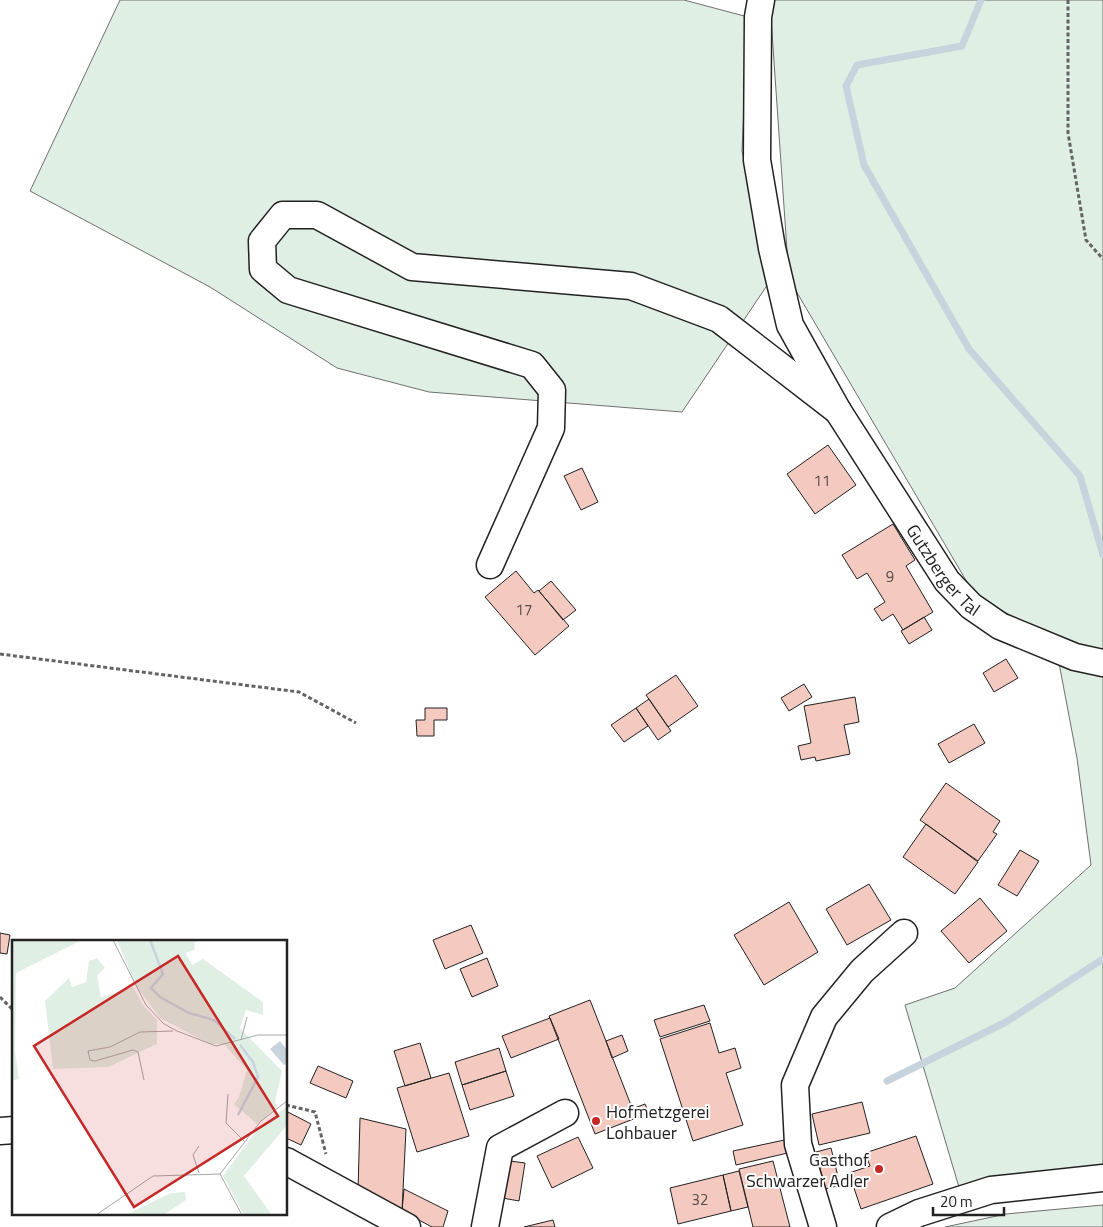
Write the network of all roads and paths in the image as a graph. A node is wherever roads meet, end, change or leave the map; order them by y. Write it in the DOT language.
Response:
graph roads {
  1 [pos="761,0"];
  2 [pos="1068,0"];
  3 [pos="1103,259"];
  4 [pos="838,411"];
  5 [pos="490,566"];
  6 [pos="0,654"];
  7 [pos="1103,664"];
  8 [pos="356,722"];
  9 [pos="904,934"];
  10 [pos="0,997"];
  11 [pos="12,1009"];
  12 [pos="288,1105"];
  13 [pos="565,1114"];
  14 [pos="288,1162"];
  15 [pos="1103,1178"];
  16 [pos="334,1186"];
  17 [pos="407,1227"];
  18 [pos="485,1227"];
  19 [pos="824,1227"];
  20 [pos="890,1227"];
  1 -- 4 [label="street, Gutzberger Tal"];
  2 -- 3 [label="path"];
  4 -- 5 [label="street"];
  4 -- 7 [label="street, Gutzberger Tal"];
  6 -- 8 [label="path"];
  9 -- 19 [label="street"];
  10 -- 11 [label="path"];
  12 -- 16 [label="path"];
  13 -- 18 [label="street"];
  14 -- 16 [label="street"];
  15 -- 20 [label="street"];
  16 -- 17 [label="street"];
}
